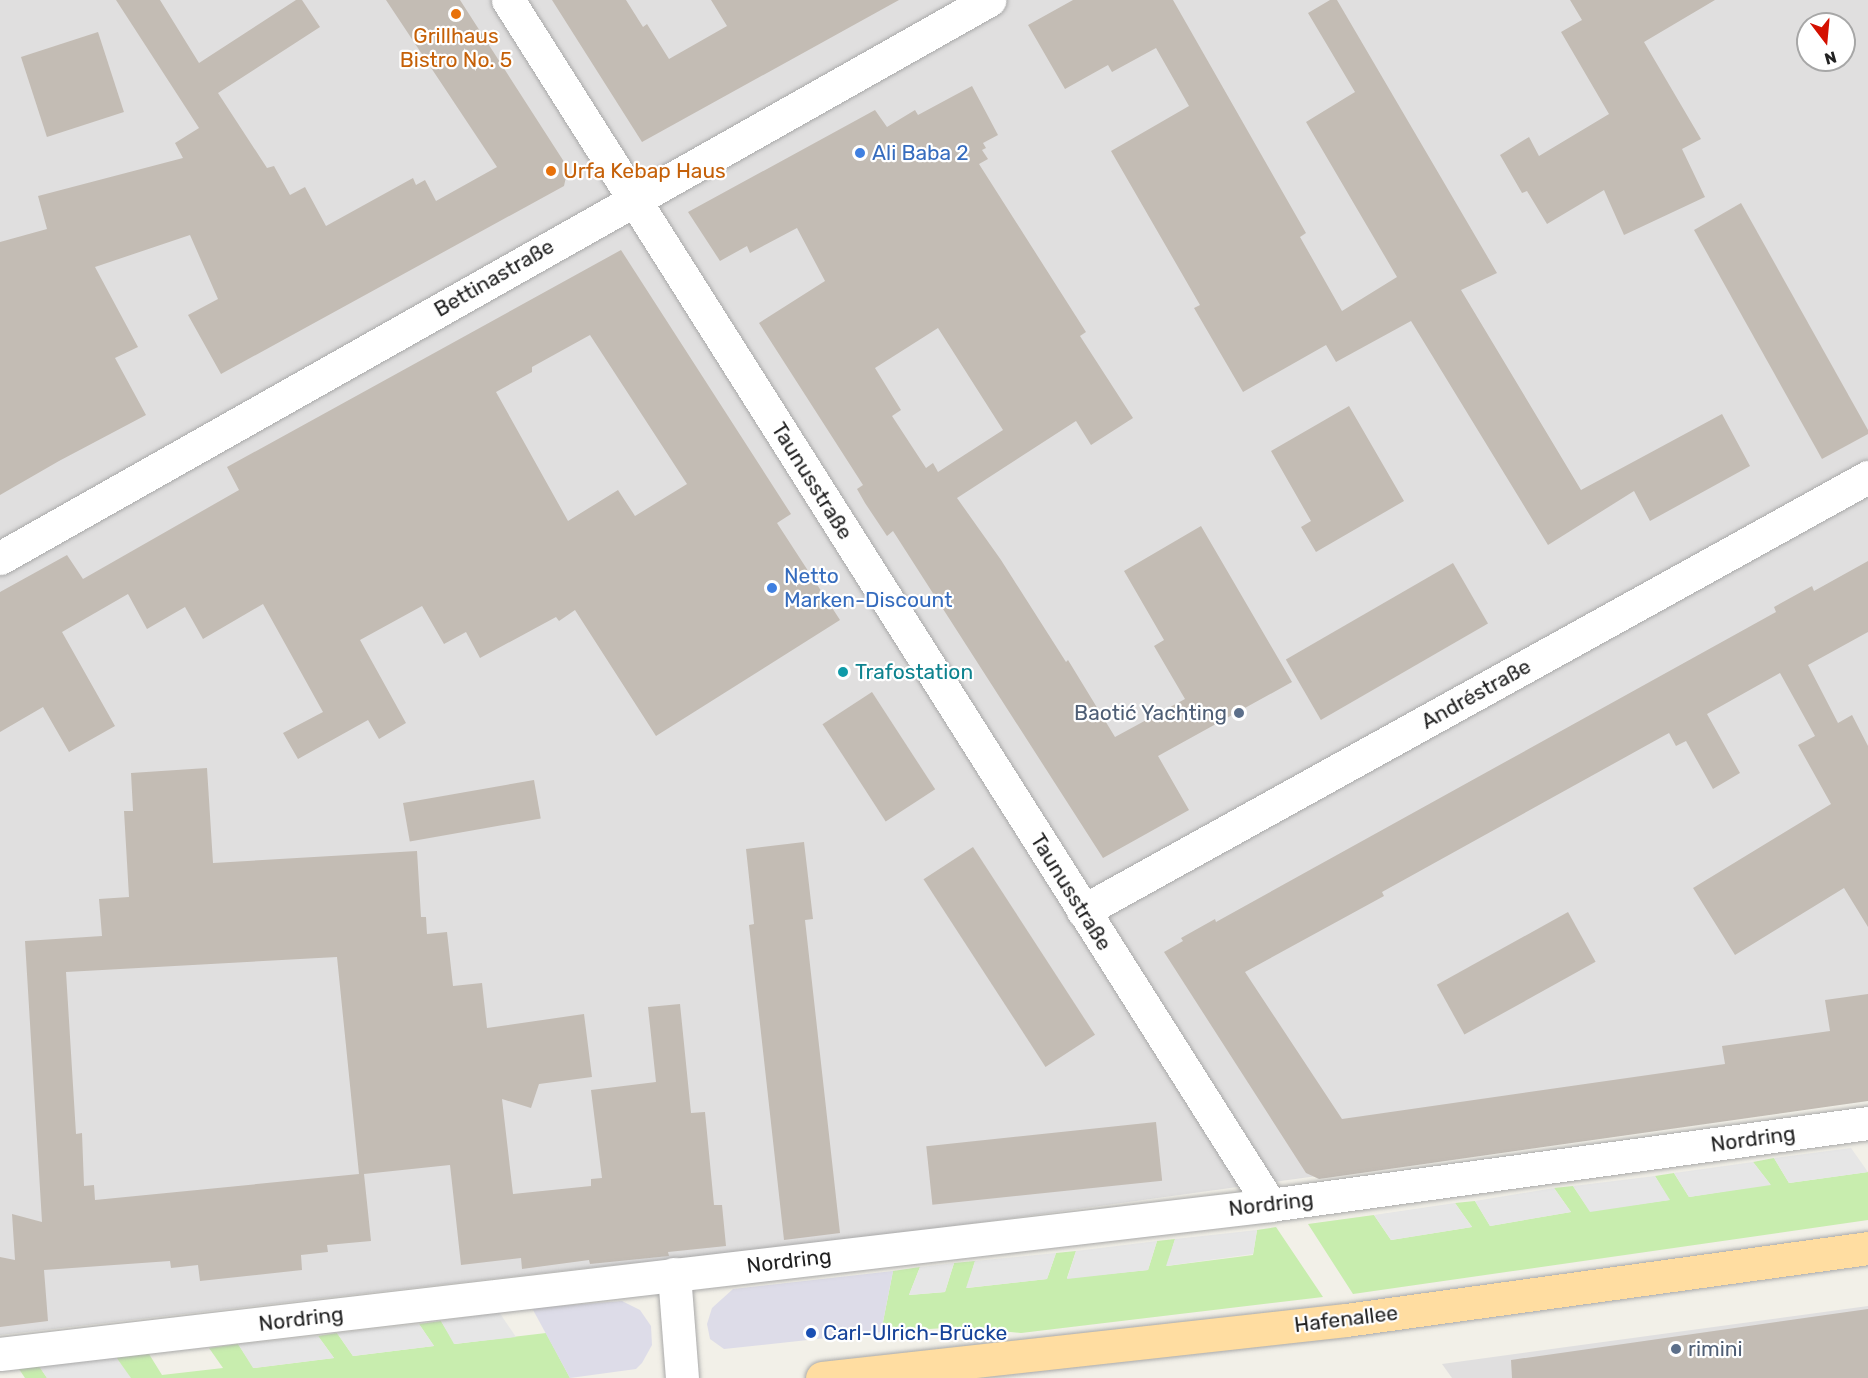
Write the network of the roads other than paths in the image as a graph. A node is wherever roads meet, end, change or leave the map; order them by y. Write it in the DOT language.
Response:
graph roads {
  1 [pos="508,0"];
  2 [pos="988,0"];
  3 [pos="635,198"];
  4 [pos="1868,477"];
  5 [pos="0,558"];
  6 [pos="1083,911"];
  7 [pos="1868,1123"];
  8 [pos="1270,1205"];
  9 [pos="1868,1248"];
  10 [pos="674,1275"];
  11 [pos="0,1354"];
  12 [pos="682,1378"];
  13 [pos="822,1378"];
  1 -- 3 [label="street, Taunusstraße"];
  2 -- 3 [label="street, Bettinastraße"];
  3 -- 5 [label="street, Bettinastraße"];
  3 -- 6 [label="street, Taunusstraße"];
  4 -- 6 [label="street, Andréstraße"];
  6 -- 8 [label="street, Taunusstraße"];
  7 -- 8 [label="street, Nordring"];
  8 -- 10 [label="street, Nordring"];
  9 -- 13 [label="main road, Hafenallee"];
  10 -- 11 [label="street, Nordring"];
  10 -- 12 [label="street"];
}
